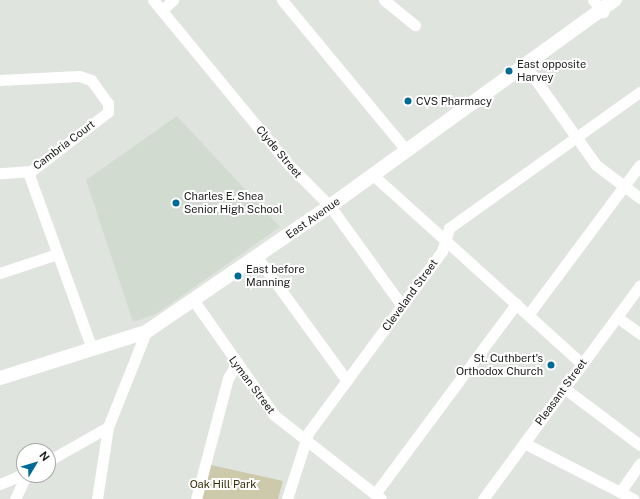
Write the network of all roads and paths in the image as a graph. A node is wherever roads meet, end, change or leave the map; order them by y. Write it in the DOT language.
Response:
graph roads {
  1 [pos="153,0"];
  2 [pos="173,0"];
  3 [pos="282,0"];
  4 [pos="384,0"];
  5 [pos="593,0"];
  6 [pos="616,0"];
  7 [pos="627,0"];
  8 [pos="162,10"];
  9 [pos="603,12"];
  10 [pos="415,25"];
  11 [pos="525,65"];
  12 [pos="0,80"];
  13 [pos="640,92"];
  14 [pos="576,137"];
  15 [pos="407,151"];
  16 [pos="640,165"];
  17 [pos="28,172"];
  18 [pos="0,173"];
  19 [pos="373,175"];
  20 [pos="624,186"];
  21 [pos="640,198"];
  22 [pos="330,206"];
  23 [pos="444,238"];
  24 [pos="57,254"];
  25 [pos="257,257"];
  26 [pos="0,273"];
  27 [pos="640,286"];
  28 [pos="194,301"];
  29 [pos="516,304"];
  30 [pos="402,306"];
  31 [pos="528,315"];
  32 [pos="617,317"];
  33 [pos="146,332"];
  34 [pos="640,334"];
  35 [pos="92,349"];
  36 [pos="582,364"];
  37 [pos="236,365"];
  38 [pos="0,378"];
  39 [pos="347,381"];
  40 [pos="564,388"];
  41 [pos="108,427"];
  42 [pos="304,439"];
  43 [pos="524,443"];
  44 [pos="640,445"];
  45 [pos="56,456"];
  46 [pos="640,463"];
  47 [pos="16,478"];
  48 [pos="22,483"];
  49 [pos="0,484"];
  50 [pos="620,492"];
  51 [pos="378,497"];
  52 [pos="15,499"];
  53 [pos="97,499"];
  54 [pos="196,499"];
  55 [pos="287,499"];
  56 [pos="483,499"];
  57 [pos="634,499"];
  1 -- 8 [label="street, Clyde Street"];
  2 -- 8 [label="street"];
  3 -- 15 [label="street"];
  4 -- 10 [label="street"];
  5 -- 9 [label="street"];
  6 -- 9 [label="main road, East Avenue"];
  7 -- 9 [label="main road, East Avenue"];
  8 -- 22 [label="street, Clyde Street"];
  9 -- 11 [label="main road, East Avenue"];
  11 -- 14 [label="street"];
  11 -- 15 [label="main road, East Avenue"];
  12 -- 17 [label="street, Cambria Court"];
  13 -- 14 [label="street, Cleveland Street"];
  14 -- 20 [label="street"];
  14 -- 23 [label="street, Cleveland Street"];
  15 -- 19 [label="main road, East Avenue"];
  16 -- 20 [label="street"];
  17 -- 18 [label="street"];
  17 -- 24 [label="street, Cambria Court"];
  19 -- 22 [label="main road, East Avenue"];
  19 -- 23 [label="street"];
  20 -- 21 [label="street"];
  20 -- 31 [label="street"];
  22 -- 25 [label="main road, East Avenue"];
  22 -- 30 [label="street, Clyde Street"];
  23 -- 29 [label="street"];
  23 -- 30 [label="street, Cleveland Street"];
  24 -- 26 [label="street"];
  24 -- 35 [label="street, Cambria Court"];
  25 -- 28 [label="main road, East Avenue"];
  25 -- 39 [label="street"];
  27 -- 32 [label="street, Pleasant Street"];
  28 -- 33 [label="main road, East Avenue"];
  28 -- 37 [label="street, Lyman Street"];
  29 -- 31 [label="street"];
  29 -- 51 [label="street"];
  30 -- 39 [label="street, Cleveland Street"];
  31 -- 36 [label="street"];
  32 -- 34 [label="street"];
  32 -- 36 [label="street, Pleasant Street"];
  33 -- 35 [label="main road, East Avenue"];
  33 -- 41 [label="street"];
  35 -- 38 [label="main road, East Avenue"];
  36 -- 40 [label="street, Pleasant Street"];
  37 -- 42 [label="street, Lyman Street"];
  37 -- 54 [label="street"];
  39 -- 42 [label="street, Cleveland Street"];
  40 -- 43 [label="street, Pleasant Street"];
  40 -- 44 [label="street"];
  41 -- 45 [label="street"];
  41 -- 53 [label="street"];
  42 -- 51 [label="street, Lyman Street"];
  42 -- 55 [label="street, Cleveland Street"];
  43 -- 50 [label="street"];
  43 -- 56 [label="street, Pleasant Street"];
  46 -- 50 [label="street"];
  47 -- 49 [label="street"];
  48 -- 52 [label="street"];
  50 -- 57 [label="street"];
}
